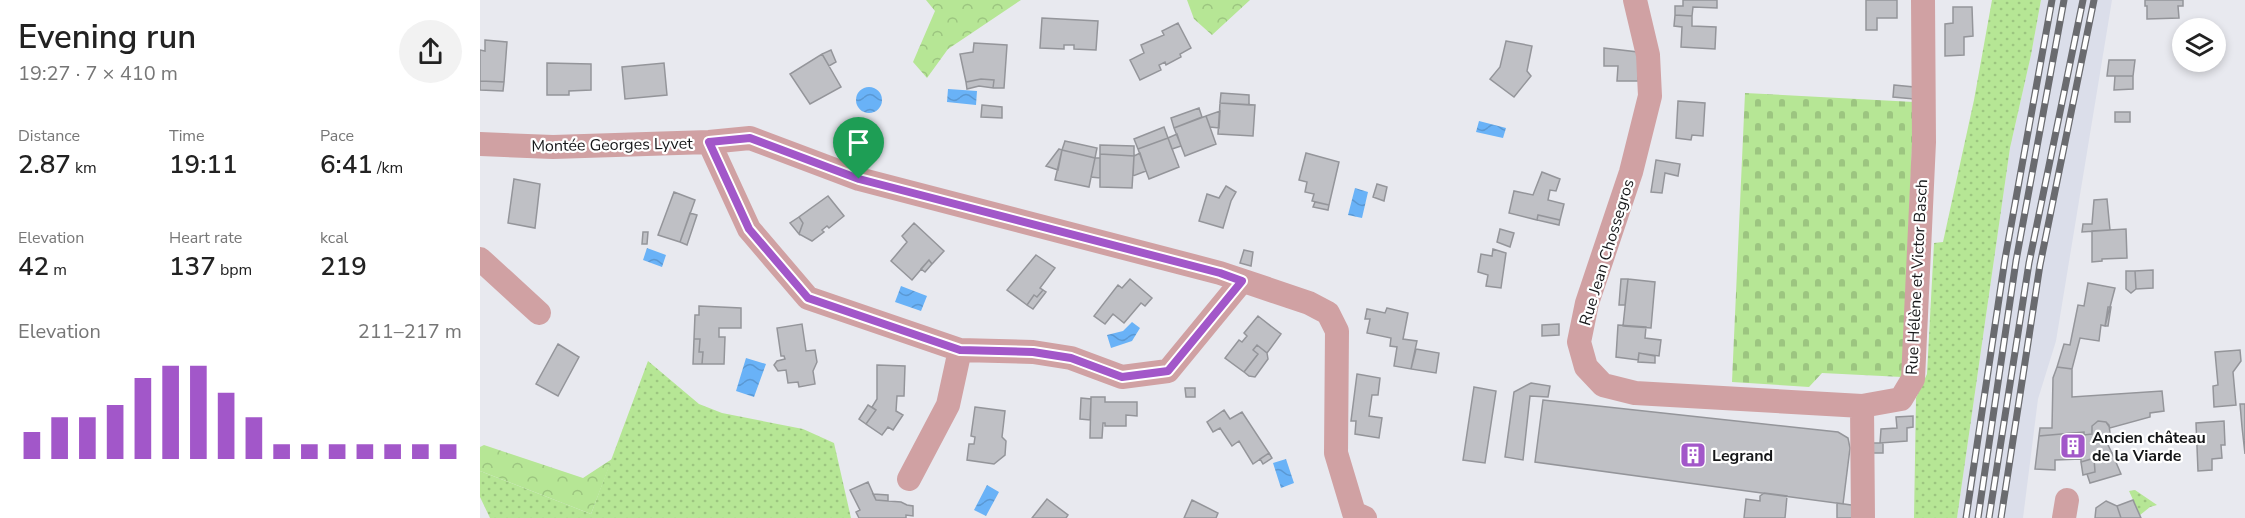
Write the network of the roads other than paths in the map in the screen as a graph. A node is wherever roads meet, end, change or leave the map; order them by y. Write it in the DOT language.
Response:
graph roads {
  1 [pos="1635,0"];
  2 [pos="1923,0"];
  3 [pos="709,142"];
  4 [pos="480,144"];
  5 [pos="480,259"];
  6 [pos="1242,281"];
  7 [pos="539,313"];
  8 [pos="960,350"];
  9 [pos="1862,406"];
  10 [pos="909,479"];
  11 [pos="1365,518"];
  12 [pos="1863,518"];
  1 -- 9 [label="street, Rue Jean Chossegros"];
  2 -- 9 [label="street, Rue Hélène et Victor Basch"];
  3 -- 4 [label="street, Montée Georges Lyvet"];
  3 -- 6 [label="street, Montée Georges Lyvet"];
  3 -- 8 [label="street"];
  5 -- 7 [label="street"];
  6 -- 8 [label="street"];
  6 -- 11 [label="street, Montée Georges Lyvet"];
  8 -- 10 [label="street"];
  9 -- 12 [label="street"];
}
